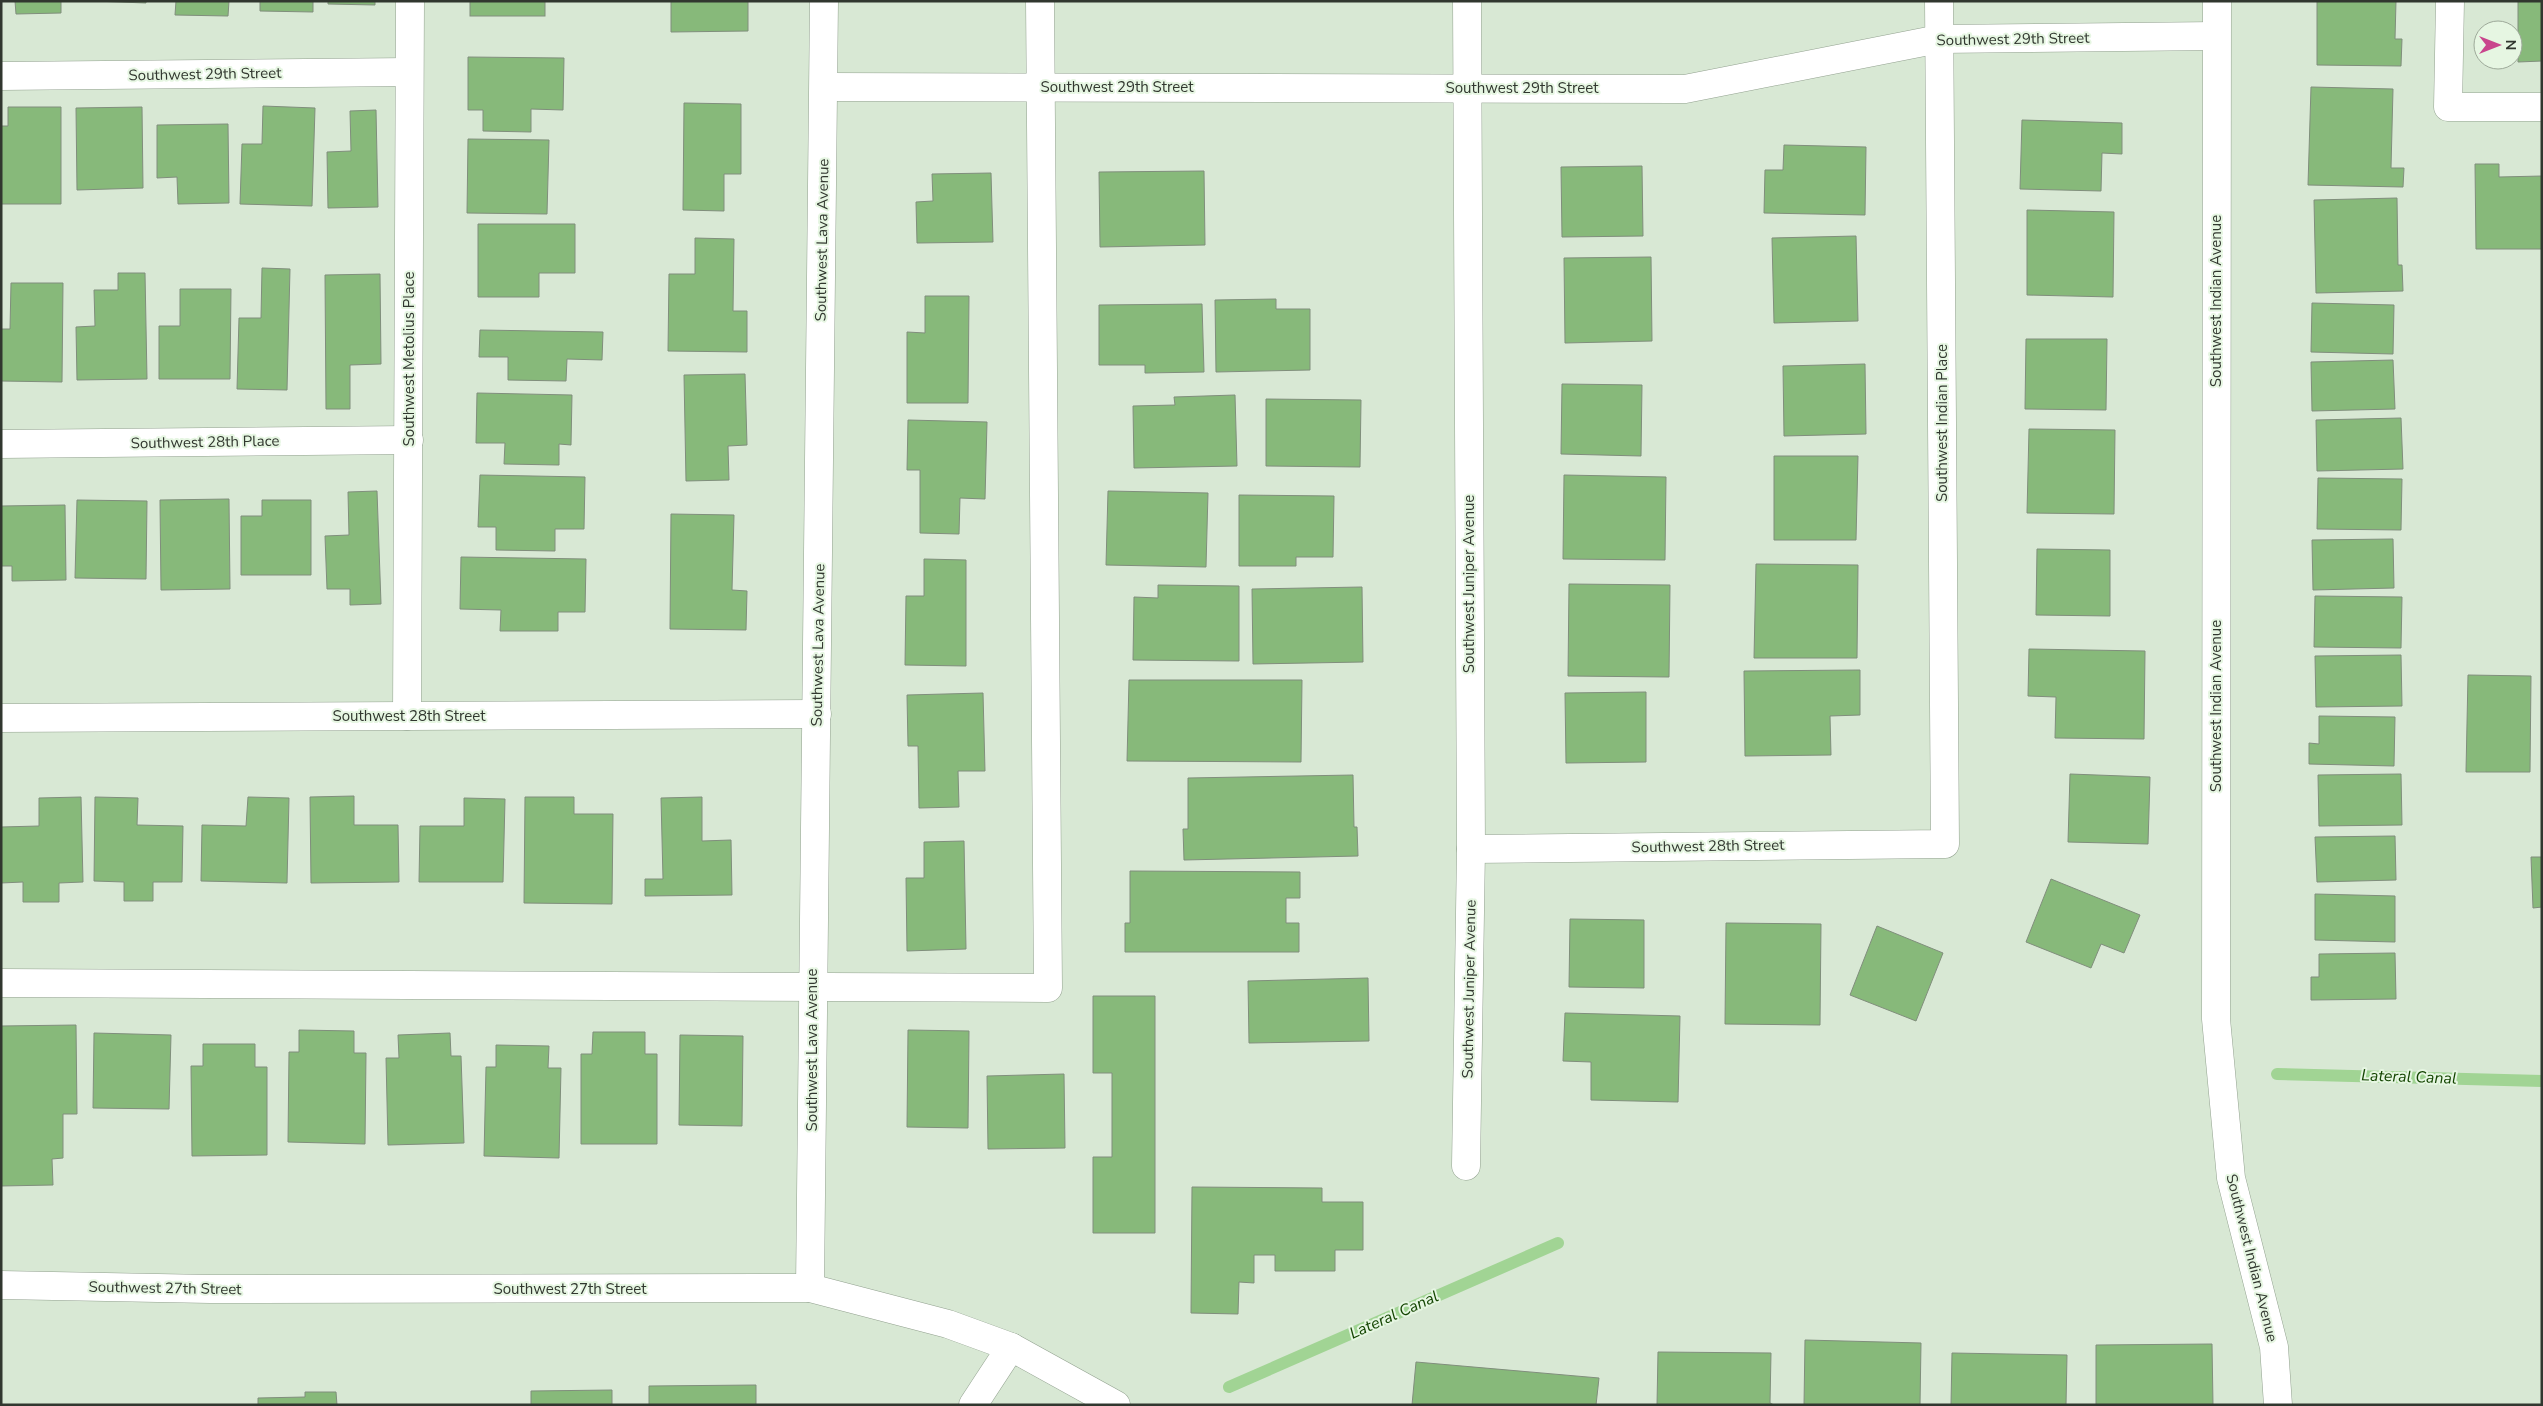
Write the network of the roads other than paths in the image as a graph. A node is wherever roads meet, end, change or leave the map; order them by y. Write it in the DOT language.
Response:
graph roads {
  1 [pos="410,1"];
  2 [pos="824,1"];
  3 [pos="1040,1"];
  4 [pos="1467,1"];
  5 [pos="1939,1"];
  6 [pos="2217,1"];
  7 [pos="2450,1"];
  8 [pos="2216,36"];
  9 [pos="1939,39"];
  10 [pos="409,72"];
  11 [pos="1,76"];
  12 [pos="824,88"];
  13 [pos="1040,88"];
  14 [pos="1467,88"];
  15 [pos="2542,107"];
  16 [pos="409,440"];
  17 [pos="1,444"];
  18 [pos="817,714"];
  19 [pos="407,716"];
  20 [pos="1,718"];
  21 [pos="1945,844"];
  22 [pos="1471,849"];
  23 [pos="1,984"];
  24 [pos="812,987"];
  25 [pos="1466,1166"];
  26 [pos="1,1285"];
  27 [pos="810,1288"];
  28 [pos="1011,1347"];
  29 [pos="973,1405"];
  30 [pos="1116,1405"];
  31 [pos="2278,1405"];
  1 -- 10 [label="street, Southwest Metolius Place"];
  2 -- 12 [label="street, Southwest Lava Avenue"];
  3 -- 13 [label="street"];
  4 -- 14 [label="street, Southwest Juniper Avenue"];
  5 -- 9 [label="street, Southwest Indian Place"];
  6 -- 8 [label="street, Southwest Indian Avenue"];
  7 -- 15 [label="street"];
  8 -- 9 [label="street, Southwest 29th Street"];
  8 -- 31 [label="street, Southwest Indian Avenue"];
  9 -- 14 [label="street, Southwest 29th Street"];
  9 -- 21 [label="street, Southwest Indian Place"];
  10 -- 11 [label="street, Southwest 29th Street"];
  10 -- 16 [label="street, Southwest Metolius Place"];
  12 -- 13 [label="street, Southwest 29th Street"];
  12 -- 18 [label="street, Southwest Lava Avenue"];
  13 -- 14 [label="street, Southwest 29th Street"];
  13 -- 24 [label="street"];
  14 -- 22 [label="street, Southwest Juniper Avenue"];
  16 -- 17 [label="street, Southwest 28th Place"];
  16 -- 19 [label="street, Southwest Metolius Place"];
  18 -- 19 [label="street, Southwest 28th Street"];
  18 -- 24 [label="street, Southwest Lava Avenue"];
  19 -- 20 [label="street, Southwest 28th Street"];
  21 -- 22 [label="street, Southwest 28th Street"];
  22 -- 25 [label="street, Southwest Juniper Avenue"];
  23 -- 24 [label="street"];
  24 -- 27 [label="street, Southwest Lava Avenue"];
  26 -- 27 [label="street, Southwest 27th Street"];
  27 -- 28 [label="street, Southwest 27th Street"];
  28 -- 29 [label="street"];
  28 -- 30 [label="street, Southwest 27th Street"];
}
